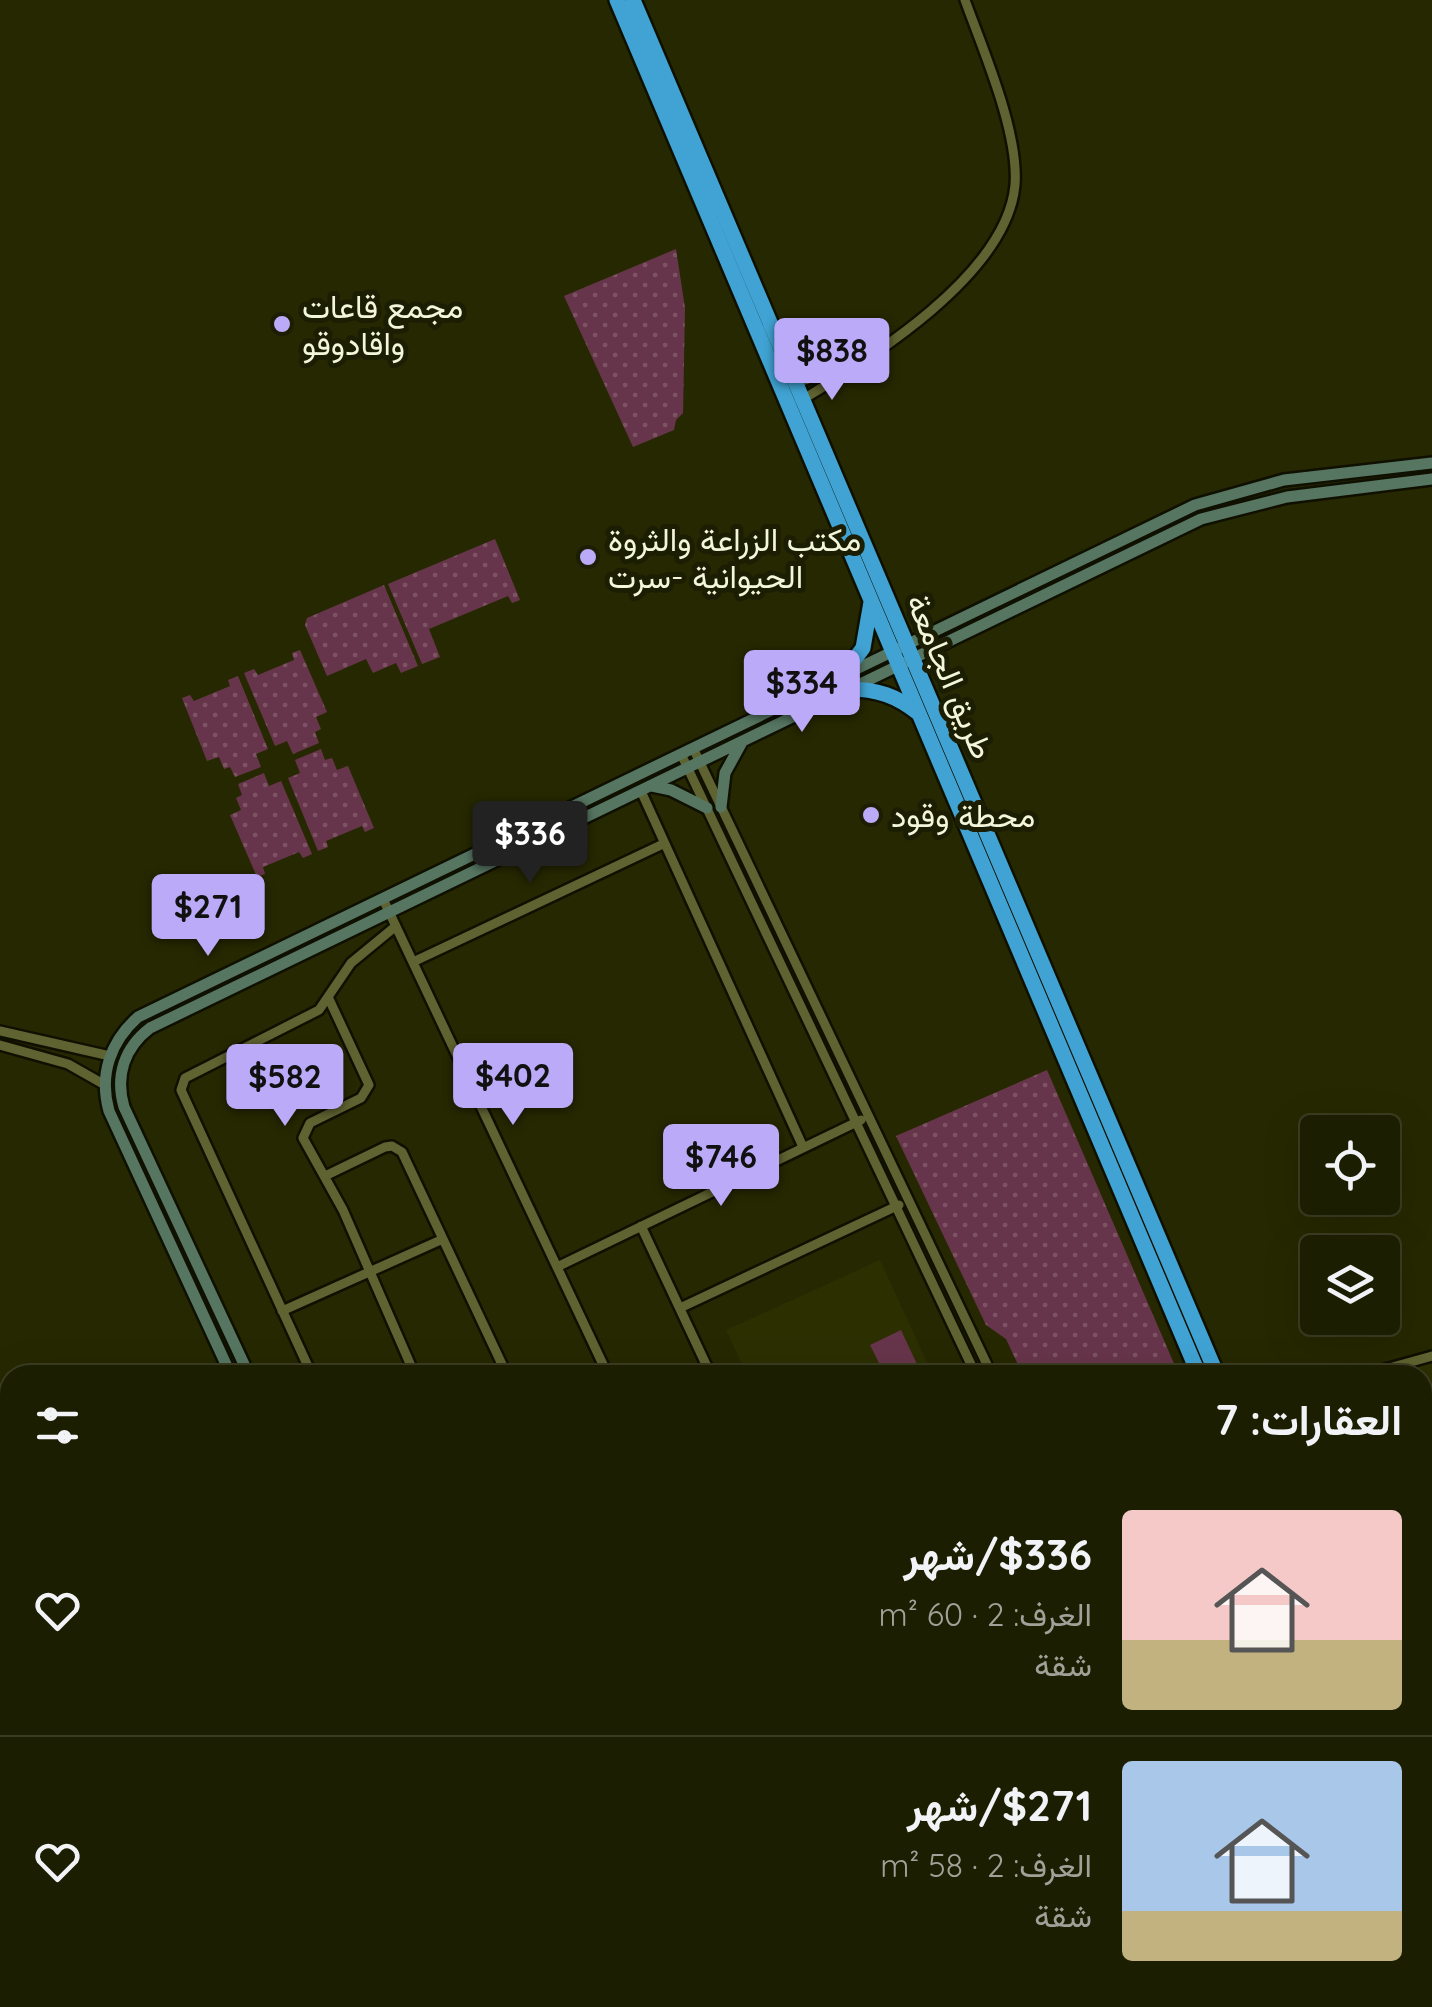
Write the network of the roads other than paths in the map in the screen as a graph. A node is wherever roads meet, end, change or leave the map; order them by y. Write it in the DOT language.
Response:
graph roads {
  1 [pos="616,0"];
  2 [pos="634,0"];
  3 [pos="965,0"];
  4 [pos="856,364"];
  5 [pos="788,386"];
  6 [pos="795,403"];
  7 [pos="1432,463"];
  8 [pos="1432,479"];
  9 [pos="871,598"];
  10 [pos="903,654"];
  11 [pos="846,682"];
  12 [pos="920,714"];
  13 [pos="742,742"];
  14 [pos="688,753"];
  15 [pos="701,763"];
  16 [pos="688,769"];
  17 [pos="647,789"];
  18 [pos="722,807"];
  19 [pos="707,808"];
  20 [pos="969,809"];
  21 [pos="663,844"];
  22 [pos="383,899"];
  23 [pos="389,912"];
  24 [pos="396,926"];
  25 [pos="413,962"];
  26 [pos="329,999"];
  27 [pos="0,1031"];
  28 [pos="124,1031"];
  29 [pos="136,1041"];
  30 [pos="0,1045"];
  31 [pos="110,1056"];
  32 [pos="1084,1083"];
  33 [pos="105,1085"];
  34 [pos="120,1085"];
  35 [pos="868,1116"];
  36 [pos="856,1122"];
  37 [pos="803,1148"];
  38 [pos="325,1176"];
  39 [pos="908,1200"];
  40 [pos="896,1206"];
  41 [pos="641,1226"];
  42 [pos="443,1238"];
  43 [pos="557,1266"];
  44 [pos="368,1272"];
  45 [pos="680,1308"];
  46 [pos="282,1311"];
  47 [pos="1432,1356"];
  48 [pos="226,1365"];
  49 [pos="245,1365"];
  50 [pos="307,1365"];
  51 [pos="410,1365"];
  52 [pos="502,1365"];
  53 [pos="603,1365"];
  54 [pos="706,1365"];
  55 [pos="971,1365"];
  56 [pos="987,1365"];
  57 [pos="1195,1365"];
  58 [pos="1215,1365"];
  59 [pos="1400,1365"];
  1 -- 5 [label="highway, طريق الجامعة"];
  2 -- 5 [label="highway, طريق الجامعة"];
  3 -- 4 [label="street"];
  4 -- 5 [label="street"];
  4 -- 6 [label="street"];
  5 -- 6 [label="highway, طريق الجامعة"];
  6 -- 9 [label="highway, طريق الجامعة"];
  6 -- 10 [label="highway, طريق الجامعة"];
  7 -- 10 [label="street"];
  8 -- 10 [label="street"];
  9 -- 10 [label="highway, طريق الجامعة"];
  9 -- 11 [label="highway"];
  10 -- 11 [label="street"];
  10 -- 12 [label="highway, طريق الجامعة"];
  10 -- 20 [label="highway, طريق الجامعة"];
  11 -- 12 [label="highway"];
  11 -- 13 [label="street"];
  11 -- 14 [label="street"];
  12 -- 20 [label="highway, طريق الجامعة"];
  13 -- 15 [label="street"];
  13 -- 18 [label="street"];
  14 -- 15 [label="street"];
  14 -- 16 [label="street"];
  14 -- 22 [label="street"];
  15 -- 16 [label="street"];
  15 -- 18 [label="street"];
  16 -- 17 [label="street"];
  16 -- 19 [label="street"];
  17 -- 19 [label="street"];
  17 -- 21 [label="street"];
  17 -- 23 [label="street"];
  18 -- 35 [label="street"];
  19 -- 36 [label="street"];
  20 -- 32 [label="highway, طريق الجامعة"];
  21 -- 25 [label="street"];
  21 -- 37 [label="street"];
  22 -- 23 [label="street"];
  22 -- 28 [label="street"];
  23 -- 24 [label="street"];
  23 -- 29 [label="street"];
  24 -- 25 [label="street"];
  24 -- 26 [label="street"];
  25 -- 43 [label="street"];
  26 -- 38 [label="street"];
  26 -- 46 [label="street"];
  27 -- 31 [label="street"];
  28 -- 29 [label="street"];
  28 -- 31 [label="street"];
  29 -- 34 [label="street"];
  30 -- 33 [label="street"];
  31 -- 33 [label="street"];
  32 -- 57 [label="highway, طريق الجامعة"];
  32 -- 58 [label="highway, طريق الجامعة"];
  33 -- 34 [label="street"];
  33 -- 48 [label="street"];
  34 -- 49 [label="street"];
  35 -- 36 [label="street"];
  35 -- 39 [label="street"];
  36 -- 37 [label="street"];
  36 -- 40 [label="street"];
  37 -- 41 [label="street"];
  38 -- 42 [label="street"];
  38 -- 44 [label="street"];
  39 -- 40 [label="street"];
  39 -- 56 [label="street"];
  40 -- 45 [label="street"];
  40 -- 55 [label="street"];
  41 -- 43 [label="street"];
  41 -- 45 [label="street"];
  42 -- 44 [label="street"];
  42 -- 52 [label="street"];
  43 -- 53 [label="street"];
  44 -- 46 [label="street"];
  44 -- 51 [label="street"];
  45 -- 54 [label="street"];
  46 -- 50 [label="street"];
  47 -- 59 [label="street"];
}
